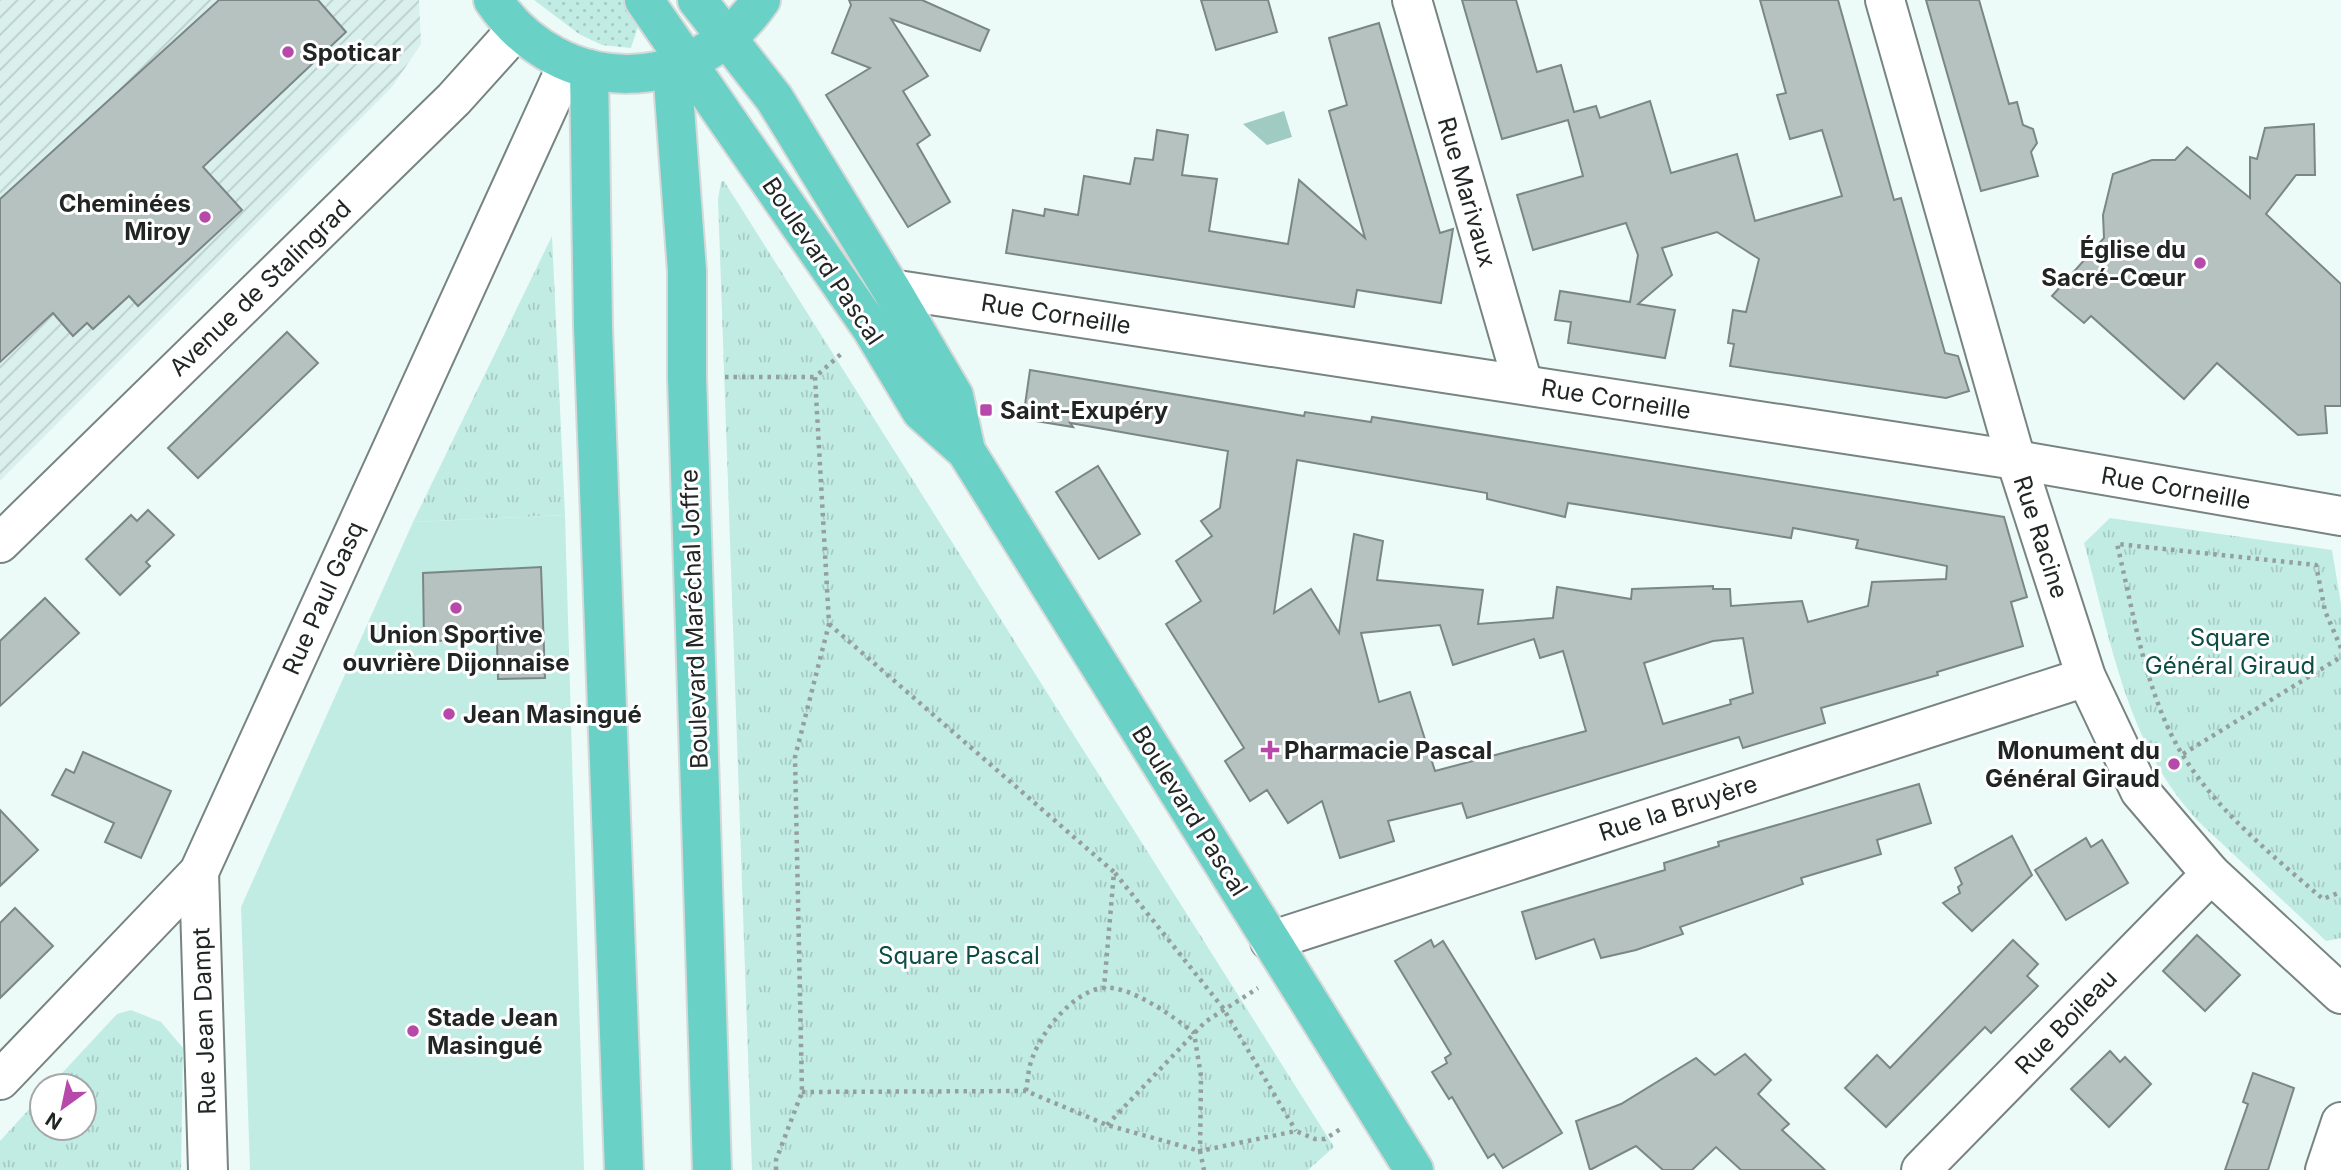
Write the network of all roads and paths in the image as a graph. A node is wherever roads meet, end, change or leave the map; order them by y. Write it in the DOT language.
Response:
graph roads {
  1 [pos="493,0"];
  2 [pos="644,0"];
  3 [pos="697,0"];
  4 [pos="761,0"];
  5 [pos="1412,0"];
  6 [pos="1885,0"];
  7 [pos="517,29"];
  8 [pos="728,38"];
  9 [pos="680,65"];
  10 [pos="579,66"];
  11 [pos="891,289"];
  12 [pos="871,328"];
  13 [pos="687,377"];
  14 [pos="815,377"];
  15 [pos="1523,384"];
  16 [pos="967,451"];
  17 [pos="2016,460"];
  18 [pos="2341,516"];
  19 [pos="0,543"];
  20 [pos="829,624"];
  21 [pos="2341,648"];
  22 [pos="2341,657"];
  23 [pos="2086,677"];
  24 [pos="2183,754"];
  25 [pos="200,872"];
  26 [pos="1114,872"];
  27 [pos="2211,874"];
  28 [pos="2341,892"];
  29 [pos="1279,956"];
  30 [pos="1104,988"];
  31 [pos="2341,994"];
  32 [pos="1223,1008"];
  33 [pos="1194,1033"];
  34 [pos="0,1080"];
  35 [pos="1026,1091"];
  36 [pos="802,1092"];
  37 [pos="1374,1105"];
  38 [pos="2341,1122"];
  39 [pos="1107,1125"];
  40 [pos="1296,1131"];
  41 [pos="1200,1151"];
  42 [pos="208,1170"];
  43 [pos="624,1170"];
  44 [pos="712,1170"];
  45 [pos="776,1170"];
  46 [pos="1204,1170"];
  47 [pos="1414,1170"];
  48 [pos="1921,1170"];
  49 [pos="2325,1170"];
  1 -- 7 [label="main road"];
  2 -- 9 [label="main road, Boulevard Pascal"];
  3 -- 8 [label="main road, Boulevard Pascal"];
  4 -- 8 [label="main road"];
  5 -- 15 [label="street, Rue Marivaux"];
  6 -- 17 [label="street, Rue Racine"];
  7 -- 10 [label="main road"];
  7 -- 19 [label="street, Avenue de Stalingrad"];
  8 -- 9 [label="main road"];
  8 -- 11 [label="main road, Boulevard Pascal"];
  9 -- 10 [label="main road"];
  9 -- 12 [label="main road, Boulevard Pascal"];
  9 -- 13 [label="main road, Boulevard Maréchal Joffre"];
  10 -- 25 [label="street, Rue Paul Gasq"];
  10 -- 43 [label="main road"];
  11 -- 15 [label="street, Rue Corneille"];
  11 -- 16 [label="main road, Boulevard Pascal"];
  12 -- 14 [label="path"];
  12 -- 16 [label="main road, Boulevard Pascal"];
  13 -- 14 [label="path"];
  13 -- 44 [label="main road, Boulevard Maréchal Joffre"];
  14 -- 20 [label="path"];
  15 -- 17 [label="street, Rue Corneille"];
  16 -- 29 [label="main road, Boulevard Pascal"];
  17 -- 18 [label="street, Rue Corneille"];
  17 -- 23 [label="street, Rue Racine"];
  20 -- 26 [label="path"];
  20 -- 36 [label="path"];
  21 -- 24 [label="path"];
  22 -- 24 [label="path"];
  23 -- 27 [label="street, Rue Racine"];
  23 -- 29 [label="street, Rue la Bruyère"];
  24 -- 28 [label="path"];
  25 -- 34 [label="street, Rue Paul Gasq"];
  25 -- 42 [label="street, Rue Jean Dampt"];
  26 -- 30 [label="path"];
  26 -- 32 [label="path"];
  27 -- 31 [label="street, Rue Racine"];
  27 -- 48 [label="street, Rue Boileau"];
  29 -- 32 [label="path"];
  29 -- 37 [label="main road, Boulevard Pascal"];
  30 -- 33 [label="path"];
  30 -- 35 [label="path"];
  32 -- 33 [label="path"];
  32 -- 40 [label="path"];
  33 -- 39 [label="path"];
  33 -- 41 [label="path"];
  35 -- 36 [label="path"];
  35 -- 39 [label="path"];
  36 -- 45 [label="path"];
  37 -- 40 [label="path"];
  37 -- 47 [label="main road, Boulevard Pascal"];
  38 -- 49 [label="street"];
  39 -- 41 [label="path"];
  40 -- 41 [label="path"];
  41 -- 46 [label="path"];
}
